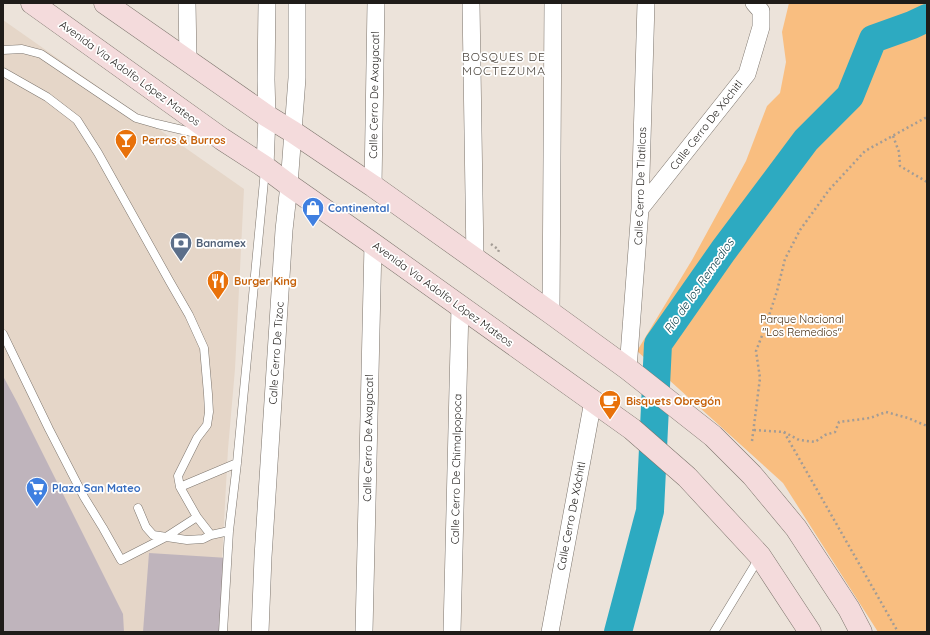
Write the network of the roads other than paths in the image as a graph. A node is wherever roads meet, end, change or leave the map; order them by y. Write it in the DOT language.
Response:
graph roads {
  1 [pos="32,3"];
  2 [pos="187,3"];
  3 [pos="267,3"];
  4 [pos="297,3"];
  5 [pos="376,3"];
  6 [pos="471,3"];
  7 [pos="553,3"];
  8 [pos="646,3"];
  9 [pos="109,5"];
  10 [pos="757,7"];
  11 [pos="3,50"];
  12 [pos="188,60"];
  13 [pos="3,72"];
  14 [pos="267,116"];
  15 [pos="293,132"];
  16 [pos="222,139"];
  17 [pos="265,167"];
  18 [pos="289,185"];
  19 [pos="373,186"];
  20 [pos="640,209"];
  21 [pos="373,244"];
  22 [pos="475,259"];
  23 [pos="460,306"];
  24 [pos="551,313"];
  25 [pos="3,334"];
  26 [pos="628,369"];
  27 [pos="593,401"];
  28 [pos="237,463"];
  29 [pos="180,487"];
  30 [pos="138,508"];
  31 [pos="197,517"];
  32 [pos="229,531"];
  33 [pos="211,535"];
  34 [pos="166,537"];
  35 [pos="760,556"];
  36 [pos="223,632"];
  37 [pos="260,632"];
  38 [pos="364,632"];
  39 [pos="452,632"];
  40 [pos="550,632"];
  41 [pos="714,632"];
  42 [pos="810,632"];
  43 [pos="861,632"];
  1 -- 16 [label="main road, Avenida Via Adolfo López Mateos"];
  2 -- 12 [label="street"];
  3 -- 14 [label="street"];
  4 -- 15 [label="street, Calle Cerro De Tizoc"];
  5 -- 19 [label="street, Calle Cerro De Axayacatl"];
  6 -- 22 [label="street"];
  7 -- 24 [label="street"];
  8 -- 20 [label="street, Calle Cerro De Tlatilcas"];
  9 -- 12 [label="main road"];
  10 -- 20 [label="street, Calle Cerro De Xóchitl"];
  11 -- 16 [label="lane"];
  12 -- 14 [label="main road"];
  13 -- 29 [label="lane"];
  14 -- 15 [label="main road"];
  14 -- 17 [label="street"];
  15 -- 18 [label="street, Calle Cerro De Tizoc"];
  15 -- 19 [label="main road"];
  16 -- 17 [label="main road, Avenida Via Adolfo López Mateos"];
  17 -- 18 [label="main road, Avenida Via Adolfo López Mateos"];
  17 -- 28 [label="lane"];
  18 -- 21 [label="main road, Avenida Via Adolfo López Mateos"];
  18 -- 37 [label="street, Calle Cerro De Tizoc"];
  19 -- 22 [label="main road"];
  20 -- 26 [label="street, Calle Cerro De Tlatilcas"];
  21 -- 23 [label="main road, Avenida Via Adolfo López Mateos"];
  21 -- 38 [label="street, Calle Cerro De Axayacatl"];
  22 -- 24 [label="main road"];
  23 -- 27 [label="main road, Avenida Via Adolfo López Mateos"];
  23 -- 39 [label="street, Calle Cerro De Chimalpopoca"];
  24 -- 26 [label="main road"];
  25 -- 34 [label="lane"];
  26 -- 43 [label="main road"];
  27 -- 35 [label="main road, Avenida Via Adolfo López Mateos"];
  27 -- 40 [label="street, Calle Cerro De Xóchitl"];
  28 -- 29 [label="lane"];
  28 -- 32 [label="lane"];
  29 -- 31 [label="lane"];
  30 -- 34 [label="lane"];
  31 -- 33 [label="lane"];
  31 -- 34 [label="lane"];
  32 -- 33 [label="lane"];
  32 -- 36 [label="lane"];
  33 -- 34 [label="lane"];
  35 -- 41 [label="lane"];
  35 -- 42 [label="main road, Avenida Via Adolfo López Mateos"];
}
